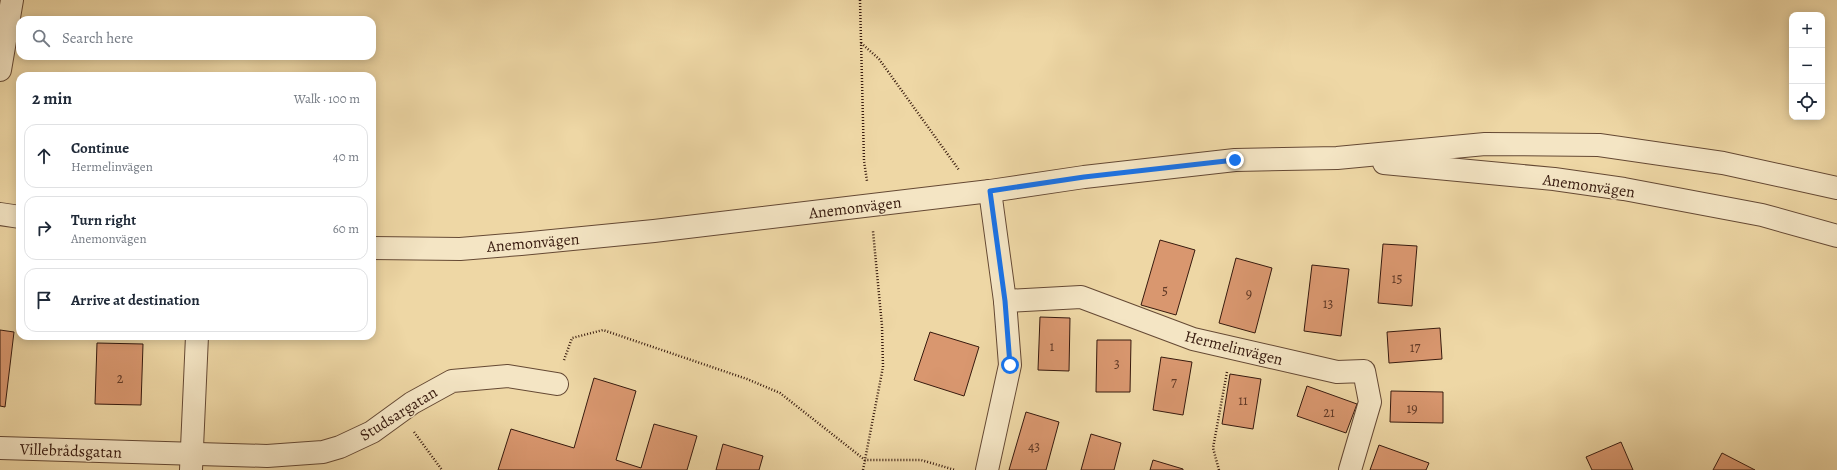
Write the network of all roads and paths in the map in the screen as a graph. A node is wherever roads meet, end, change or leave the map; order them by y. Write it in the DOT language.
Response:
graph roads {
  1 [pos="12,0"];
  2 [pos="860,0"];
  3 [pos="861,42"];
  4 [pos="0,70"];
  5 [pos="1337,158"];
  6 [pos="960,170"];
  7 [pos="867,182"];
  8 [pos="1837,188"];
  9 [pos="990,191"];
  10 [pos="0,214"];
  11 [pos="16,216"];
  12 [pos="872,225"];
  13 [pos="1837,236"];
  14 [pos="376,248"];
  15 [pos="1005,301"];
  16 [pos="197,340"];
  17 [pos="1232,348"];
  18 [pos="557,384"];
  19 [pos="398,413"];
  20 [pos="0,448"];
  21 [pos="865,460"];
  22 [pos="191,462"];
  23 [pos="442,470"];
  24 [pos="863,470"];
  25 [pos="955,470"];
  26 [pos="986,470"];
  27 [pos="1219,470"];
  28 [pos="1350,470"];
  1 -- 4 [label="street"];
  2 -- 3 [label="path"];
  3 -- 6 [label="path"];
  3 -- 7 [label="path"];
  5 -- 8 [label="street, Anemonvägen"];
  5 -- 9 [label="street, Anemonvägen"];
  5 -- 13 [label="street, Anemonvägen"];
  9 -- 14 [label="street, Anemonvägen"];
  9 -- 15 [label="street"];
  10 -- 11 [label="street"];
  12 -- 21 [label="path"];
  15 -- 17 [label="street, Hermelinvägen"];
  15 -- 26 [label="street"];
  16 -- 22 [label="street"];
  17 -- 27 [label="path"];
  17 -- 28 [label="street, Hermelinvägen"];
  18 -- 19 [label="street, Studsargatan"];
  18 -- 21 [label="path"];
  19 -- 22 [label="street, Studsargatan"];
  19 -- 23 [label="path"];
  20 -- 22 [label="street, Villebrådsgatan"];
  21 -- 24 [label="path"];
  21 -- 25 [label="path"];
}
